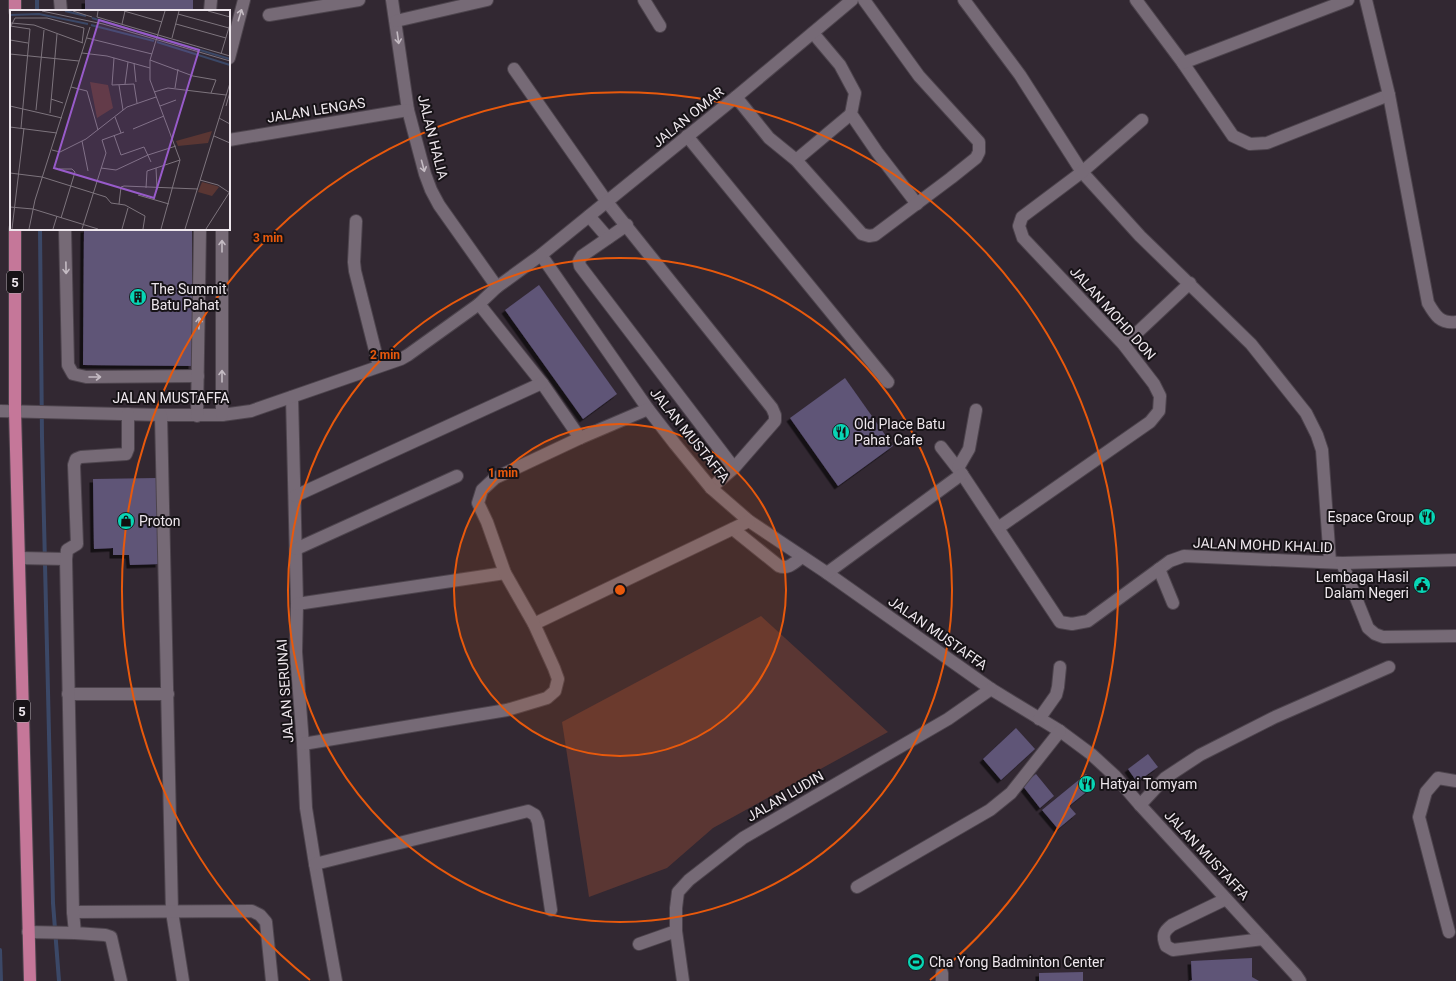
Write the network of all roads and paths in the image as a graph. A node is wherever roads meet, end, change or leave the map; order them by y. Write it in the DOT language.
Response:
graph roads {
  1 [pos="60,0"];
  2 [pos="211,0"];
  3 [pos="244,0"];
  4 [pos="359,0"];
  5 [pos="392,0"];
  6 [pos="487,0"];
  7 [pos="644,0"];
  8 [pos="852,0"];
  9 [pos="864,0"];
  10 [pos="964,0"];
  11 [pos="1136,0"];
  12 [pos="1348,0"];
  13 [pos="1366,0"];
  14 [pos="61,10"];
  15 [pos="210,10"];
  16 [pos="269,15"];
  17 [pos="396,21"];
  18 [pos="660,26"];
  19 [pos="813,32"];
  20 [pos="230,54"];
  21 [pos="1183,63"];
  22 [pos="514,70"];
  23 [pos="1389,94"];
  24 [pos="736,97"];
  25 [pos="408,110"];
  26 [pos="851,114"];
  27 [pos="1142,120"];
  28 [pos="687,136"];
  29 [pos="230,140"];
  30 [pos="796,160"];
  31 [pos="1082,172"];
  32 [pos="607,202"];
  33 [pos="917,204"];
  34 [pos="589,216"];
  35 [pos="356,221"];
  36 [pos="627,225"];
  37 [pos="15,230"];
  38 [pos="65,230"];
  39 [pos="200,230"];
  40 [pos="222,230"];
  41 [pos="608,238"];
  42 [pos="541,255"];
  43 [pos="1190,283"];
  44 [pos="497,287"];
  45 [pos="479,304"];
  46 [pos="1456,322"];
  47 [pos="1124,345"];
  48 [pos="379,366"];
  49 [pos="198,376"];
  50 [pos="888,382"];
  51 [pos="542,383"];
  52 [pos="292,397"];
  53 [pos="648,409"];
  54 [pos="976,410"];
  55 [pos="0,411"];
  56 [pos="15,411"];
  57 [pos="128,414"];
  58 [pos="161,415"];
  59 [pos="222,415"];
  60 [pos="197,416"];
  61 [pos="580,438"];
  62 [pos="941,447"];
  63 [pos="734,468"];
  64 [pos="960,471"];
  65 [pos="457,476"];
  66 [pos="711,488"];
  67 [pos="295,496"];
  68 [pos="749,521"];
  69 [pos="998,528"];
  70 [pos="733,529"];
  71 [pos="296,549"];
  72 [pos="802,557"];
  73 [pos="19,558"];
  74 [pos="63,558"];
  75 [pos="1456,560"];
  76 [pos="1336,563"];
  77 [pos="1159,570"];
  78 [pos="505,573"];
  79 [pos="827,573"];
  80 [pos="1173,603"];
  81 [pos="297,604"];
  82 [pos="534,624"];
  83 [pos="1456,636"];
  84 [pos="1060,667"];
  85 [pos="1389,667"];
  86 [pos="991,688"];
  87 [pos="68,694"];
  88 [pos="168,694"];
  89 [pos="1039,719"];
  90 [pos="1060,731"];
  91 [pos="303,744"];
  92 [pos="1456,781"];
  93 [pos="1140,805"];
  94 [pos="315,864"];
  95 [pos="857,887"];
  96 [pos="1226,899"];
  97 [pos="550,910"];
  98 [pos="73,912"];
  99 [pos="172,912"];
  100 [pos="676,931"];
  101 [pos="28,932"];
  102 [pos="1449,932"];
  103 [pos="73,933"];
  104 [pos="1263,939"];
  105 [pos="639,944"];
  106 [pos="30,981"];
  107 [pos="121,981"];
  108 [pos="183,981"];
  109 [pos="272,981"];
  110 [pos="336,981"];
  111 [pos="683,981"];
  112 [pos="1300,981"];
  1 -- 14 [label="street"];
  2 -- 15 [label="street"];
  20 -- 3 [label="street, one-way"];
  4 -- 16 [label="street"];
  5 -- 17 [label="street, JALAN HALIA"];
  6 -- 17 [label="street"];
  7 -- 18 [label="street"];
  8 -- 19 [label="street, JALAN OMAR"];
  9 -- 33 [label="street"];
  10 -- 31 [label="street"];
  11 -- 21 [label="street"];
  12 -- 21 [label="street"];
  13 -- 23 [label="street"];
  17 -- 25 [label="street, JALAN HALIA, one-way"];
  19 -- 24 [label="street, JALAN OMAR"];
  19 -- 26 [label="street"];
  21 -- 23 [label="street"];
  22 -- 32 [label="street"];
  23 -- 46 [label="street"];
  24 -- 28 [label="street, JALAN OMAR"];
  24 -- 30 [label="street"];
  25 -- 29 [label="street, JALAN LENGAS"];
  25 -- 44 [label="street, JALAN HALIA, one-way"];
  26 -- 30 [label="street"];
  26 -- 33 [label="street"];
  27 -- 31 [label="street, JALAN MOHD DON"];
  28 -- 32 [label="street, JALAN OMAR"];
  28 -- 50 [label="street"];
  30 -- 33 [label="street"];
  31 -- 43 [label="street"];
  31 -- 47 [label="street, JALAN MOHD DON"];
  32 -- 34 [label="street, JALAN OMAR"];
  32 -- 36 [label="street"];
  34 -- 41 [label="street"];
  34 -- 42 [label="street, JALAN OMAR"];
  35 -- 48 [label="street"];
  36 -- 41 [label="street"];
  36 -- 63 [label="street"];
  37 -- 56 [label="main road, 5"];
  38 -- 49 [label="street, one-way"];
  49 -- 39 [label="street, one-way"];
  59 -- 40 [label="street, one-way"];
  41 -- 63 [label="street"];
  42 -- 44 [label="street, JALAN MUSTAFFA"];
  42 -- 53 [label="street, JALAN MUSTAFFA"];
  43 -- 47 [label="street"];
  43 -- 76 [label="street"];
  44 -- 45 [label="street, JALAN MUSTAFFA"];
  45 -- 48 [label="street, JALAN MUSTAFFA"];
  45 -- 51 [label="street"];
  47 -- 69 [label="street, JALAN MOHD DON"];
  48 -- 52 [label="street, JALAN MUSTAFFA"];
  49 -- 60 [label="street"];
  51 -- 61 [label="street"];
  51 -- 67 [label="street"];
  52 -- 59 [label="street, JALAN MUSTAFFA"];
  52 -- 67 [label="street, JALAN SERUNAI"];
  53 -- 61 [label="street"];
  53 -- 66 [label="street, JALAN MUSTAFFA"];
  54 -- 64 [label="street"];
  55 -- 56 [label="street, JALAN MUSTAFFA"];
  56 -- 57 [label="street, JALAN MUSTAFFA"];
  56 -- 73 [label="main road, 5"];
  57 -- 58 [label="street, JALAN MUSTAFFA"];
  57 -- 74 [label="street"];
  58 -- 60 [label="street, JALAN MUSTAFFA"];
  58 -- 88 [label="street"];
  59 -- 60 [label="street, JALAN MUSTAFFA"];
  61 -- 78 [label="street"];
  62 -- 64 [label="street, JALAN MOHD KHALID"];
  63 -- 66 [label="street"];
  64 -- 69 [label="street, JALAN MOHD KHALID"];
  64 -- 79 [label="street"];
  65 -- 71 [label="street"];
  66 -- 68 [label="street, JALAN MUSTAFFA"];
  67 -- 71 [label="street, JALAN SERUNAI"];
  68 -- 70 [label="street"];
  68 -- 72 [label="street, JALAN MUSTAFFA"];
  69 -- 77 [label="street, JALAN MOHD KHALID"];
  70 -- 72 [label="street"];
  70 -- 82 [label="street"];
  71 -- 81 [label="street, JALAN SERUNAI"];
  72 -- 79 [label="street, JALAN MUSTAFFA"];
  73 -- 74 [label="street"];
  73 -- 101 [label="main road, 5"];
  74 -- 87 [label="street"];
  75 -- 76 [label="street, JALAN MOHD KHALID"];
  76 -- 77 [label="street, JALAN MOHD KHALID"];
  76 -- 83 [label="street"];
  77 -- 80 [label="street"];
  78 -- 81 [label="street"];
  78 -- 82 [label="street"];
  79 -- 86 [label="street, JALAN MUSTAFFA"];
  81 -- 91 [label="street, JALAN SERUNAI"];
  82 -- 91 [label="street"];
  84 -- 89 [label="street"];
  85 -- 93 [label="street"];
  86 -- 89 [label="street, JALAN MUSTAFFA"];
  86 -- 100 [label="street, JALAN LUDIN"];
  87 -- 88 [label="street"];
  87 -- 98 [label="street"];
  88 -- 99 [label="street"];
  89 -- 90 [label="street, JALAN MUSTAFFA"];
  90 -- 93 [label="street, JALAN MUSTAFFA"];
  90 -- 95 [label="street"];
  91 -- 94 [label="street, JALAN SERUNAI"];
  92 -- 102 [label="street"];
  93 -- 96 [label="street, JALAN MUSTAFFA"];
  94 -- 97 [label="street"];
  94 -- 110 [label="street, JALAN SERUNAI"];
  96 -- 104 [label="street, JALAN MUSTAFFA"];
  96 -- 104 [label="street"];
  98 -- 99 [label="street"];
  98 -- 103 [label="street"];
  99 -- 108 [label="street"];
  99 -- 109 [label="street"];
  100 -- 105 [label="street"];
  100 -- 111 [label="street, JALAN LUDIN"];
  101 -- 103 [label="street"];
  101 -- 106 [label="main road, 5"];
  103 -- 107 [label="street"];
  104 -- 112 [label="street, JALAN MUSTAFFA"];
}
